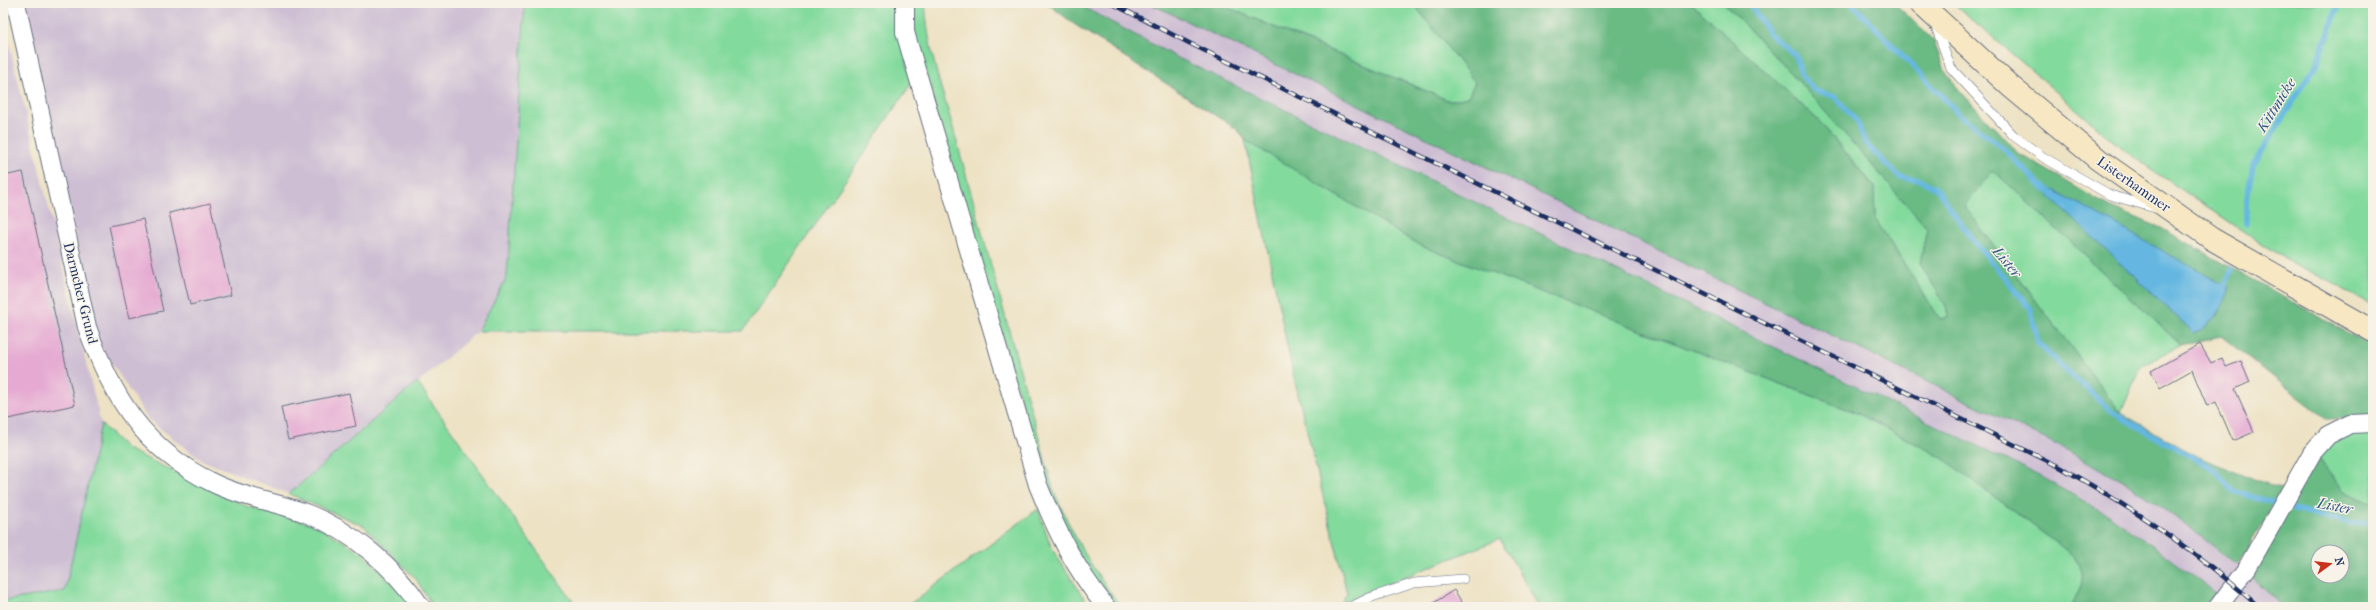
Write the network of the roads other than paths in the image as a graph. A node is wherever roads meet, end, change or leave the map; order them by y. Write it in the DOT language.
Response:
graph roads {
  1 [pos="16,3"];
  2 [pos="905,3"];
  3 [pos="1926,8"];
  4 [pos="2175,214"];
  5 [pos="2373,330"];
  6 [pos="2373,423"];
  7 [pos="1463,578"];
  8 [pos="421,607"];
  9 [pos="1106,607"];
  10 [pos="1351,607"];
  11 [pos="2218,607"];
  1 -- 8 [label="street, Darmcher Grund"];
  2 -- 9 [label="street"];
  3 -- 4 [label="main road, Listerhammer"];
  3 -- 4 [label="lane"];
  4 -- 5 [label="main road, Listerhammer"];
  6 -- 11 [label="street"];
  7 -- 10 [label="lane"];
}
